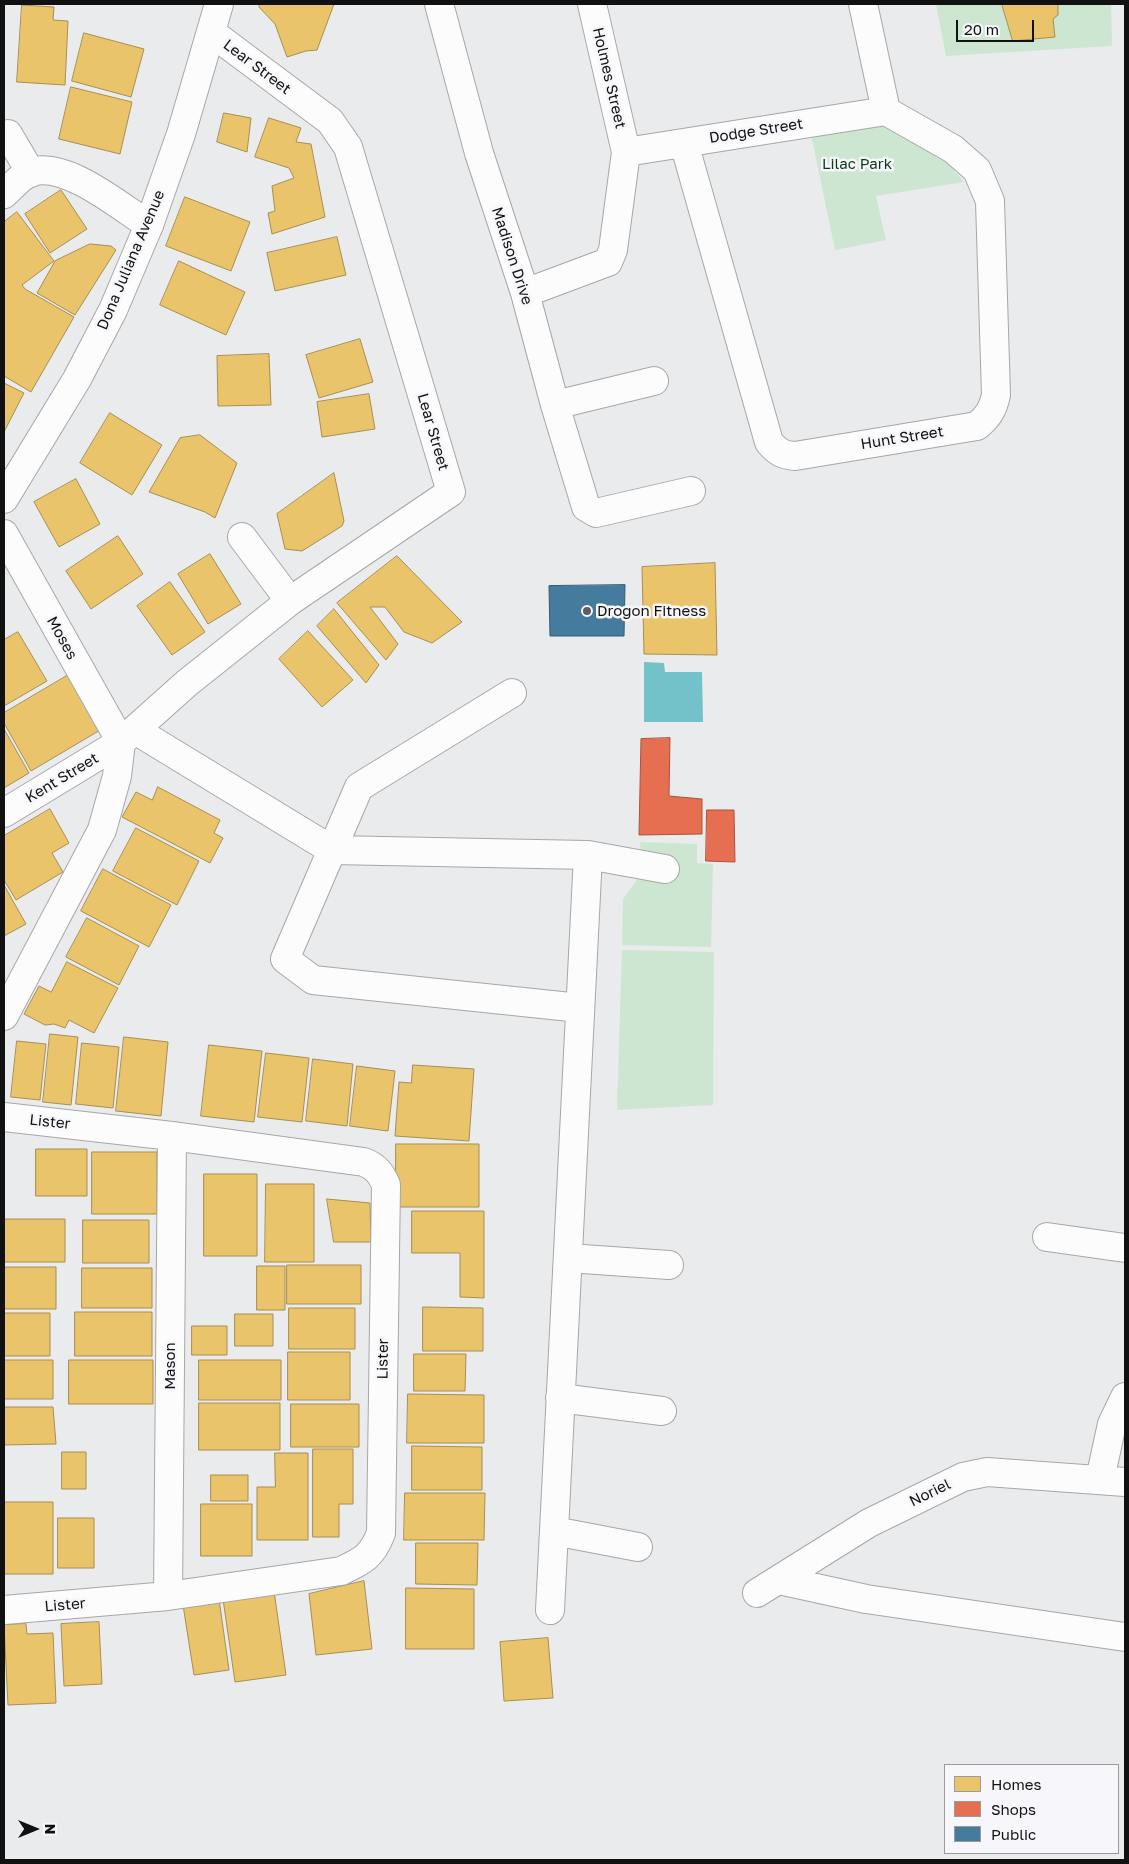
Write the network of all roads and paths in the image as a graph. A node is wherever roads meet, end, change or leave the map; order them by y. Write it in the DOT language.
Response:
graph roads {
  1 [pos="219,4"];
  2 [pos="439,4"];
  3 [pos="592,4"];
  4 [pos="863,4"];
  5 [pos="212,33"];
  6 [pos="886,111"];
  7 [pos="8,134"];
  8 [pos="684,143"];
  9 [pos="626,152"];
  10 [pos="31,172"];
  11 [pos="4,194"];
  12 [pos="148,225"];
  13 [pos="525,293"];
  14 [pos="654,381"];
  15 [pos="555,405"];
  16 [pos="691,491"];
  17 [pos="4,500"];
  18 [pos="4,534"];
  19 [pos="242,537"];
  20 [pos="290,601"];
  21 [pos="512,693"];
  22 [pos="128,736"];
  23 [pos="4,813"];
  24 [pos="332,850"];
  25 [pos="588,855"];
  26 [pos="665,869"];
  27 [pos="580,1008"];
  28 [pos="4,1016"];
  29 [pos="4,1117"];
  30 [pos="172,1136"];
  31 [pos="1047,1237"];
  32 [pos="1125,1248"];
  33 [pos="568,1258"];
  34 [pos="669,1265"];
  35 [pos="560,1398"];
  36 [pos="1125,1398"];
  37 [pos="662,1410"];
  38 [pos="1113,1480"];
  39 [pos="554,1531"];
  40 [pos="638,1547"];
  41 [pos="168,1596"];
  42 [pos="4,1610"];
  43 [pos="550,1610"];
  44 [pos="1125,1637"];
  1 -- 5 [label="street, Dona Juliana Avenue"];
  2 -- 13 [label="street, Madison Drive"];
  3 -- 9 [label="street, Holmes Street"];
  4 -- 6 [label="street"];
  5 -- 12 [label="street, Dona Juliana Avenue"];
  5 -- 20 [label="street, Lear Street"];
  6 -- 8 [label="street, Dodge Street"];
  6 -- 8 [label="street, Hunt Street"];
  7 -- 10 [label="street"];
  8 -- 9 [label="street, Dodge Street"];
  9 -- 13 [label="street"];
  10 -- 11 [label="street"];
  10 -- 12 [label="street"];
  12 -- 17 [label="street, Dona Juliana Avenue"];
  13 -- 15 [label="street, Madison Drive"];
  14 -- 15 [label="street"];
  15 -- 16 [label="street, Madison Drive"];
  18 -- 22 [label="street, Moses"];
  19 -- 20 [label="street"];
  20 -- 22 [label="street, Lear Street"];
  21 -- 24 [label="street"];
  22 -- 23 [label="street, Kent Street"];
  22 -- 24 [label="street"];
  22 -- 28 [label="street"];
  24 -- 25 [label="street"];
  24 -- 27 [label="street"];
  25 -- 26 [label="street"];
  25 -- 27 [label="street"];
  27 -- 33 [label="street"];
  29 -- 30 [label="street, Lister"];
  30 -- 41 [label="street, Mason"];
  30 -- 41 [label="street, Lister"];
  31 -- 32 [label="street"];
  33 -- 34 [label="street"];
  33 -- 35 [label="street"];
  35 -- 37 [label="street"];
  35 -- 39 [label="street"];
  36 -- 38 [label="street"];
  38 -- 44 [label="street, Noriel"];
  39 -- 40 [label="street"];
  39 -- 43 [label="street"];
  41 -- 42 [label="street, Lister"];
}
